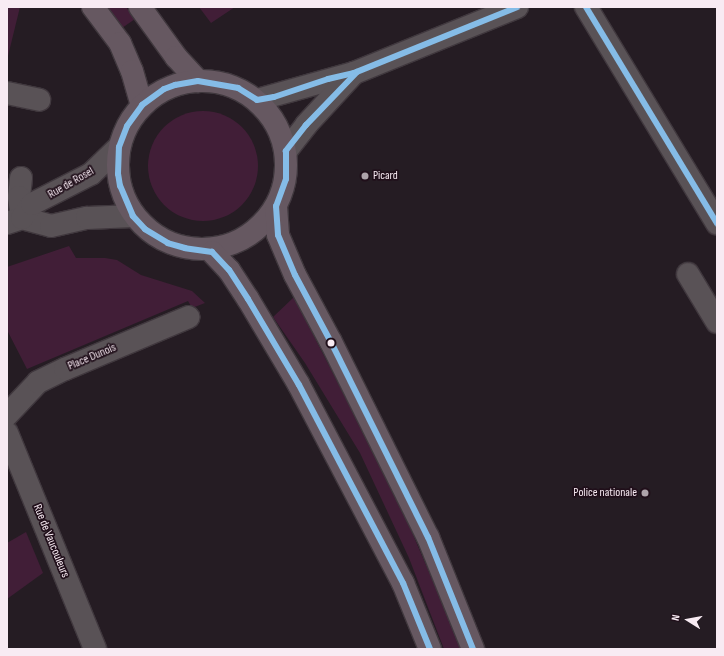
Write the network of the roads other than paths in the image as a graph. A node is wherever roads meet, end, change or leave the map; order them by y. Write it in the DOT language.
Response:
graph roads {
  1 [pos="94,7"];
  2 [pos="140,7"];
  3 [pos="517,7"];
  4 [pos="586,7"];
  5 [pos="354,73"];
  6 [pos="198,80"];
  7 [pos="7,93"];
  8 [pos="39,100"];
  9 [pos="257,100"];
  10 [pos="142,105"];
  11 [pos="119,147"];
  12 [pos="286,151"];
  13 [pos="21,178"];
  14 [pos="276,206"];
  15 [pos="133,216"];
  16 [pos="15,221"];
  17 [pos="717,223"];
  18 [pos="212,252"];
  19 [pos="688,274"];
  20 [pos="189,317"];
  21 [pos="717,322"];
  22 [pos="7,415"];
  23 [pos="7,433"];
  24 [pos="95,649"];
  25 [pos="430,649"];
  26 [pos="473,649"];
  1 -- 10 [label="main road"];
  2 -- 6 [label="main road"];
  3 -- 5 [label="street"];
  4 -- 17 [label="street"];
  5 -- 9 [label="street"];
  5 -- 12 [label="street"];
  6 -- 9 [label="main road"];
  6 -- 10 [label="main road"];
  7 -- 8 [label="street"];
  9 -- 12 [label="main road"];
  10 -- 11 [label="main road"];
  11 -- 15 [label="main road"];
  11 -- 16 [label="street, Rue de Rosel"];
  12 -- 14 [label="main road"];
  13 -- 16 [label="street"];
  14 -- 18 [label="main road"];
  14 -- 26 [label="main road"];
  15 -- 16 [label="street"];
  15 -- 18 [label="main road"];
  18 -- 25 [label="main road"];
  19 -- 21 [label="street"];
  20 -- 22 [label="street, Place Dunois"];
  23 -- 24 [label="street, Rue de Vaucouleurs"];
}
